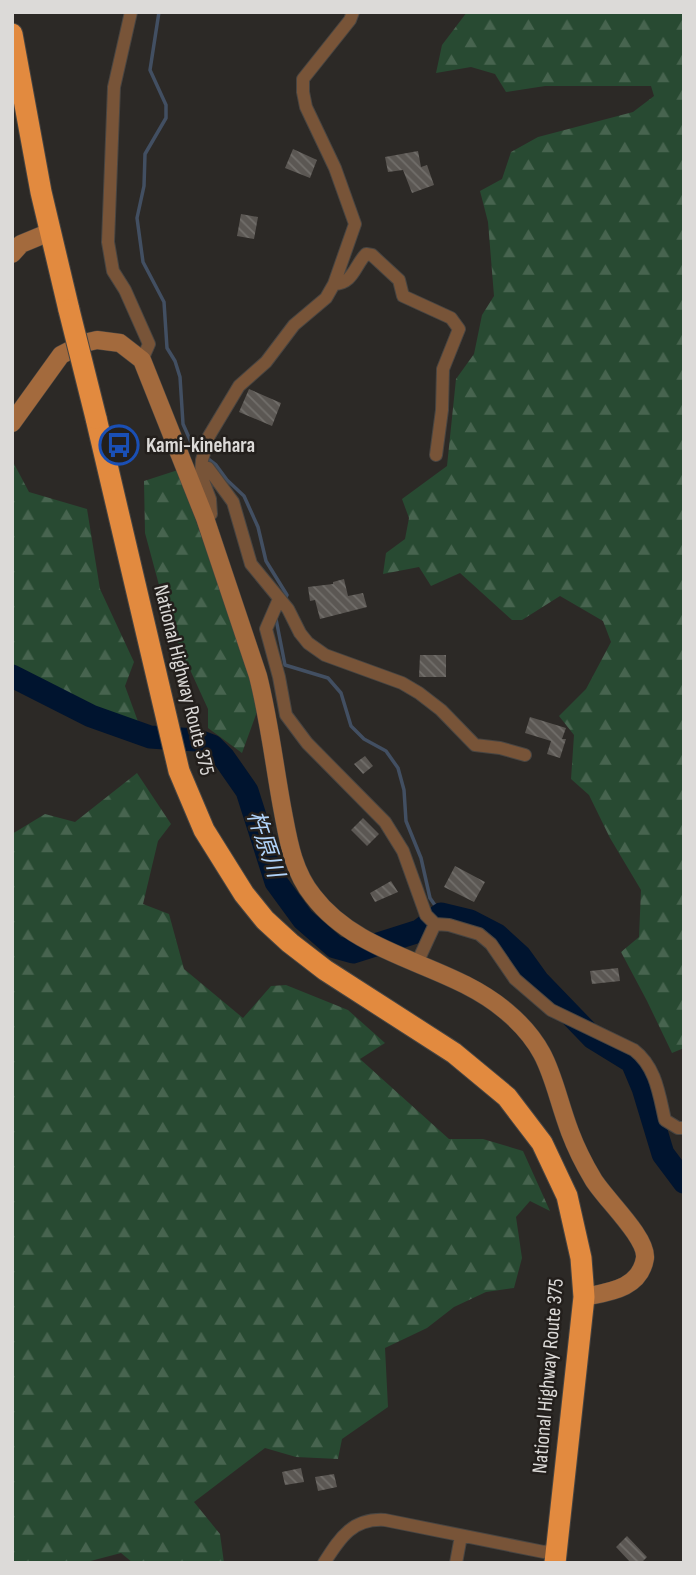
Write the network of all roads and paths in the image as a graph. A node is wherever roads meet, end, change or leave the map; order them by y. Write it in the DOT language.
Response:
graph roads {
  1 [pos="131,12"];
  2 [pos="353,12"];
  3 [pos="12,34"];
  4 [pos="50,232"];
  5 [pos="12,254"];
  6 [pos="334,284"];
  7 [pos="142,360"];
  8 [pos="12,423"];
  9 [pos="436,454"];
  10 [pos="202,459"];
  11 [pos="205,518"];
  12 [pos="283,604"];
  13 [pos="525,755"];
  14 [pos="435,924"];
  15 [pos="417,963"];
  16 [pos="682,1132"];
  17 [pos="584,1297"];
  18 [pos="461,1536"];
  19 [pos="556,1556"];
  20 [pos="324,1563"];
  21 [pos="456,1563"];
  1 -- 7 [label="street"];
  2 -- 6 [label="street"];
  3 -- 4 [label="highway, National Highway Route 375"];
  4 -- 5 [label="street"];
  4 -- 17 [label="highway, National Highway Route 375, bridge"];
  6 -- 9 [label="street"];
  6 -- 10 [label="street"];
  7 -- 8 [label="street"];
  7 -- 11 [label="street"];
  10 -- 11 [label="street"];
  10 -- 12 [label="street"];
  11 -- 15 [label="street"];
  12 -- 13 [label="street"];
  12 -- 14 [label="street"];
  14 -- 15 [label="street"];
  14 -- 16 [label="street"];
  15 -- 17 [label="street"];
  17 -- 19 [label="highway, National Highway Route 375"];
  18 -- 19 [label="street"];
  18 -- 20 [label="street"];
  18 -- 21 [label="street"];
}
